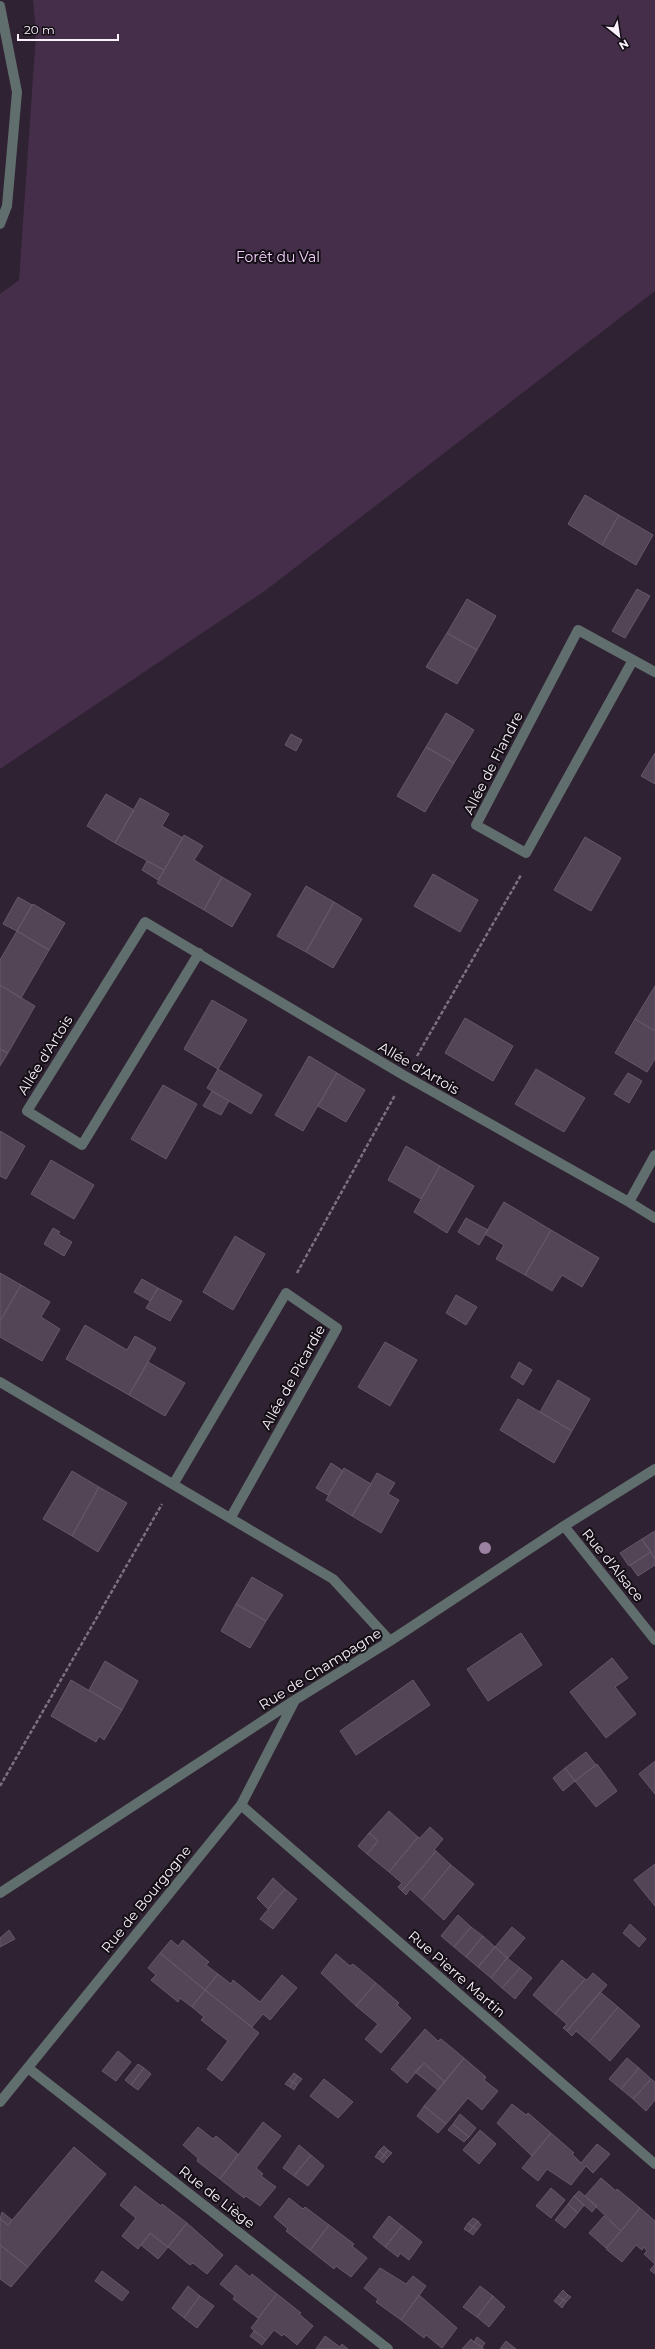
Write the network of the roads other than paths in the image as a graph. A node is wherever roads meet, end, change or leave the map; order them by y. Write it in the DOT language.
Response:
graph roads {
  1 [pos="0,6"];
  2 [pos="0,224"];
  3 [pos="633,660"];
  4 [pos="655,672"];
  5 [pos="199,953"];
  6 [pos="655,1155"];
  7 [pos="629,1202"];
  8 [pos="655,1218"];
  9 [pos="0,1382"];
  10 [pos="655,1469"];
  11 [pos="174,1483"];
  12 [pos="231,1517"];
  13 [pos="564,1526"];
  14 [pos="655,1640"];
  15 [pos="390,1641"];
  16 [pos="295,1700"];
  17 [pos="240,1805"];
  18 [pos="0,1894"];
  19 [pos="28,2068"];
  20 [pos="0,2102"];
  21 [pos="655,2164"];
  22 [pos="388,2349"];
  1 -- 2 [label="street"];
  3 -- 3 [label="street, Allée de Flandre"];
  3 -- 4 [label="street, Allée de Flandre"];
  5 -- 5 [label="street, Allée d'Artois"];
  5 -- 7 [label="street, Allée d'Artois"];
  6 -- 7 [label="street"];
  7 -- 8 [label="street, Allée d'Artois"];
  9 -- 11 [label="street"];
  10 -- 13 [label="street, Rue de Champagne"];
  11 -- 12 [label="street"];
  11 -- 12 [label="street, Allée de Picardie"];
  12 -- 15 [label="street"];
  13 -- 14 [label="street, Rue d'Alsace"];
  13 -- 15 [label="street, Rue de Champagne"];
  15 -- 16 [label="street, Rue de Champagne"];
  16 -- 17 [label="street, Rue de Bourgogne"];
  16 -- 18 [label="street, Rue de Champagne"];
  17 -- 19 [label="street, Rue de Bourgogne"];
  17 -- 21 [label="street, Rue Pierre Martin"];
  19 -- 20 [label="street, Rue de Bourgogne"];
  19 -- 22 [label="street, Rue de Liège"];
}
